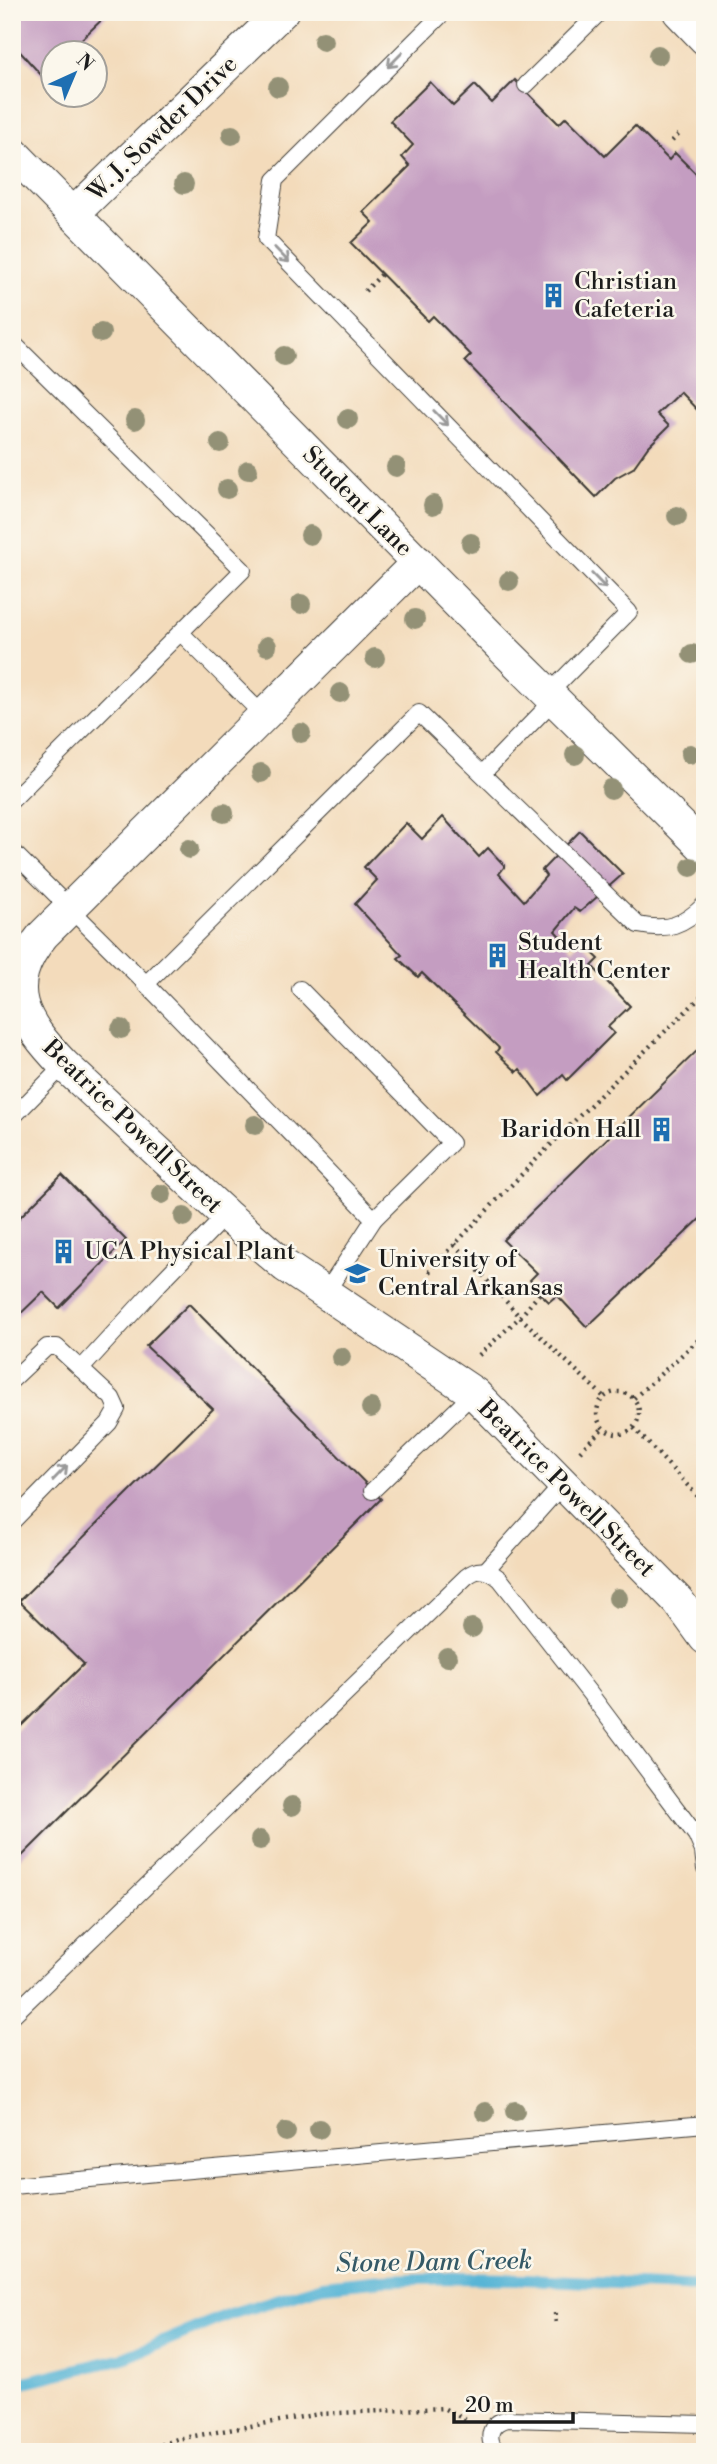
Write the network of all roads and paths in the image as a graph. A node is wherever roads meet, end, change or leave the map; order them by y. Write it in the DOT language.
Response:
graph roads {
  1 [pos="282,12"];
  2 [pos="443,12"];
  3 [pos="600,12"];
  4 [pos="679,12"];
  5 [pos="705,39"];
  6 [pos="526,85"];
  7 [pos="680,133"];
  8 [pos="672,141"];
  9 [pos="12,152"];
  10 [pos="73,214"];
  11 [pos="382,274"];
  12 [pos="365,291"];
  13 [pos="12,342"];
  14 [pos="418,562"];
  15 [pos="181,632"];
  16 [pos="551,697"];
  17 [pos="263,715"];
  18 [pos="483,773"];
  19 [pos="12,800"];
  20 [pos="705,849"];
  21 [pos="12,851"];
  22 [pos="705,904"];
  23 [pos="69,908"];
  24 [pos="146,984"];
  25 [pos="300,989"];
  26 [pos="705,993"];
  27 [pos="64,1065"];
  28 [pos="12,1118"];
  29 [pos="226,1215"];
  30 [pos="374,1219"];
  31 [pos="455,1244"];
  32 [pos="429,1272"];
  33 [pos="540,1293"];
  34 [pos="325,1294"];
  35 [pos="520,1317"];
  36 [pos="705,1334"];
  37 [pos="81,1369"];
  38 [pos="472,1379"];
  39 [pos="12,1380"];
  40 [pos="604,1397"];
  41 [pos="634,1398"];
  42 [pos="603,1428"];
  43 [pos="634,1428"];
  44 [pos="580,1451"];
  45 [pos="563,1484"];
  46 [pos="372,1491"];
  47 [pos="705,1504"];
  48 [pos="12,1522"];
  49 [pos="486,1570"];
  50 [pos="705,1638"];
  51 [pos="705,1869"];
  52 [pos="12,2016"];
  53 [pos="705,2124"];
  54 [pos="12,2186"];
  55 [pos="555,2313"];
  56 [pos="556,2325"];
  57 [pos="705,2424"];
  58 [pos="490,2433"];
  59 [pos="142,2452"];
  60 [pos="497,2452"];
  1 -- 10 [label="street, W. J. Sowder Drive"];
  2 -- 16 [label="lane, one-way"];
  3 -- 6 [label="lane"];
  4 -- 5 [label="street"];
  7 -- 8 [label="path"];
  9 -- 10 [label="street, Student Lane"];
  10 -- 14 [label="street, Student Lane"];
  11 -- 12 [label="path"];
  13 -- 15 [label="lane"];
  14 -- 16 [label="street, Student Lane"];
  14 -- 17 [label="street, Beatrice Powell Street"];
  15 -- 17 [label="lane"];
  15 -- 19 [label="lane"];
  16 -- 18 [label="lane"];
  16 -- 20 [label="street, Student Lane"];
  17 -- 23 [label="street, Beatrice Powell Street"];
  18 -- 22 [label="lane"];
  18 -- 24 [label="lane"];
  21 -- 23 [label="lane"];
  23 -- 24 [label="lane"];
  23 -- 27 [label="street, Beatrice Powell Street"];
  24 -- 30 [label="lane"];
  25 -- 30 [label="lane"];
  26 -- 31 [label="path"];
  27 -- 28 [label="lane"];
  27 -- 29 [label="street, Beatrice Powell Street"];
  29 -- 34 [label="street, Beatrice Powell Street"];
  29 -- 37 [label="lane"];
  30 -- 34 [label="lane"];
  31 -- 32 [label="path"];
  31 -- 35 [label="path"];
  33 -- 35 [label="path"];
  34 -- 38 [label="street, Beatrice Powell Street"];
  35 -- 38 [label="path"];
  35 -- 40 [label="path"];
  36 -- 41 [label="path"];
  37 -- 39 [label="lane"];
  48 -- 37 [label="lane, one-way"];
  38 -- 45 [label="street, Beatrice Powell Street"];
  38 -- 46 [label="lane"];
  40 -- 41 [label="path"];
  40 -- 42 [label="path"];
  41 -- 43 [label="path"];
  42 -- 43 [label="path"];
  42 -- 44 [label="path"];
  43 -- 47 [label="path"];
  45 -- 49 [label="lane"];
  45 -- 50 [label="street, Beatrice Powell Street"];
  49 -- 51 [label="lane"];
  49 -- 52 [label="lane"];
  53 -- 54 [label="lane"];
  55 -- 56 [label="path"];
  57 -- 58 [label="lane"];
  58 -- 59 [label="path"];
  58 -- 60 [label="lane"];
}
